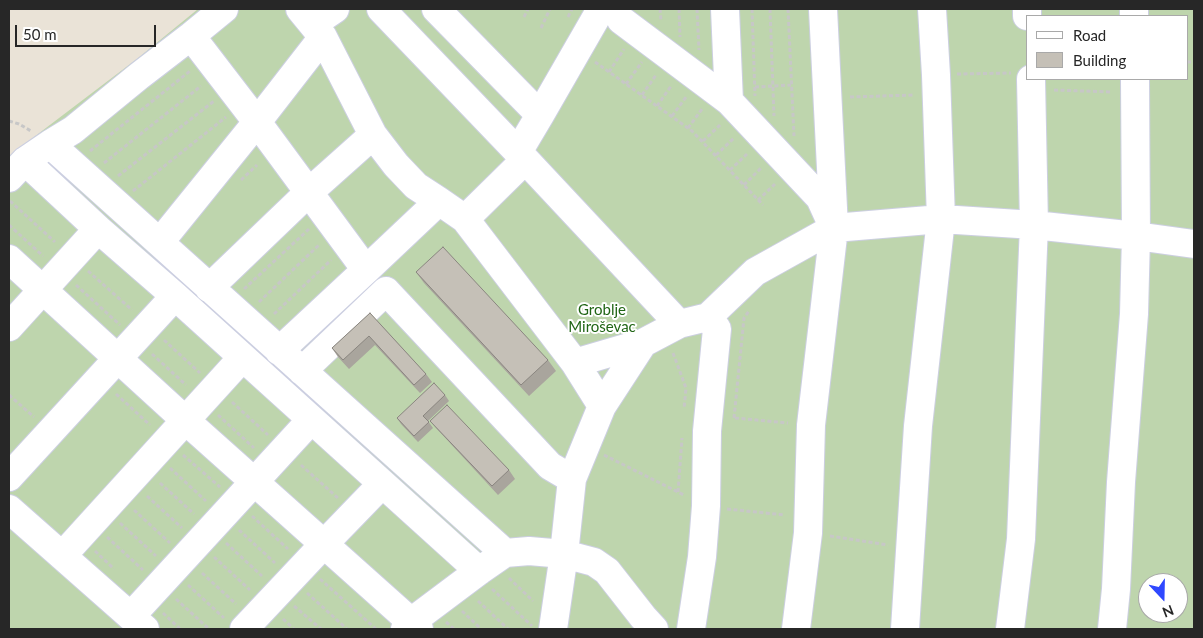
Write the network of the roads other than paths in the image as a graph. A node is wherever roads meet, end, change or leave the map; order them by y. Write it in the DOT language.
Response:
graph roads {
  1 [pos="224,9"];
  2 [pos="335,9"];
  3 [pos="381,9"];
  4 [pos="436,9"];
  5 [pos="725,9"];
  6 [pos="822,9"];
  7 [pos="932,9"];
  8 [pos="611,12"];
  9 [pos="312,23"];
  10 [pos="192,36"];
  11 [pos="1027,80"];
  12 [pos="1135,86"];
  13 [pos="729,94"];
  14 [pos="540,115"];
  15 [pos="257,122"];
  16 [pos="373,134"];
  17 [pos="50,144"];
  18 [pos="522,156"];
  19 [pos="17,170"];
  20 [pos="308,193"];
  21 [pos="439,201"];
  22 [pos="465,218"];
  23 [pos="941,219"];
  24 [pos="1034,225"];
  25 [pos="834,228"];
  26 [pos="98,229"];
  27 [pos="1136,236"];
  28 [pos="160,242"];
  29 [pos="1194,244"];
  30 [pos="9,259"];
  31 [pos="366,270"];
  32 [pos="58,273"];
  33 [pos="209,288"];
  34 [pos="175,296"];
  35 [pos="708,317"];
  36 [pos="9,327"];
  37 [pos="662,333"];
  38 [pos="134,341"];
  39 [pos="278,350"];
  40 [pos="242,358"];
  41 [pos="575,363"];
  42 [pos="302,371"];
  43 [pos="201,402"];
  44 [pos="602,406"];
  45 [pos="311,420"];
  46 [pos="270,465"];
  47 [pos="9,477"];
  48 [pos="572,480"];
  49 [pos="382,484"];
  50 [pos="9,510"];
  51 [pos="324,544"];
  52 [pos="564,554"];
  53 [pos="62,556"];
  54 [pos="507,566"];
  55 [pos="485,580"];
  56 [pos="138,623"];
  57 [pos="412,627"];
  58 [pos="244,629"];
  59 [pos="543,629"];
  60 [pos="654,629"];
  61 [pos="691,629"];
  62 [pos="796,629"];
  63 [pos="905,629"];
  64 [pos="1010,629"];
  65 [pos="1112,629"];
  1 -- 10 [label="lane"];
  2 -- 9 [label="lane"];
  3 -- 18 [label="lane"];
  4 -- 14 [label="lane"];
  5 -- 13 [label="lane"];
  6 -- 25 [label="lane"];
  7 -- 23 [label="lane"];
  8 -- 13 [label="lane"];
  8 -- 14 [label="lane"];
  9 -- 15 [label="lane"];
  9 -- 16 [label="lane"];
  10 -- 15 [label="lane"];
  10 -- 17 [label="lane"];
  11 -- 24 [label="lane"];
  12 -- 27 [label="lane"];
  13 -- 25 [label="lane"];
  14 -- 18 [label="lane"];
  15 -- 20 [label="lane"];
  15 -- 28 [label="lane"];
  16 -- 20 [label="lane"];
  16 -- 21 [label="lane"];
  17 -- 19 [label="lane"];
  17 -- 28 [label="lane"];
  18 -- 22 [label="lane"];
  18 -- 37 [label="lane"];
  19 -- 26 [label="lane"];
  20 -- 31 [label="lane"];
  20 -- 33 [label="lane"];
  21 -- 22 [label="lane"];
  21 -- 31 [label="lane"];
  22 -- 41 [label="lane"];
  23 -- 24 [label="lane"];
  23 -- 25 [label="lane"];
  23 -- 63 [label="lane"];
  24 -- 27 [label="lane"];
  24 -- 64 [label="lane"];
  25 -- 35 [label="lane"];
  25 -- 62 [label="lane"];
  26 -- 32 [label="lane"];
  26 -- 34 [label="lane"];
  27 -- 29 [label="lane"];
  27 -- 65 [label="lane"];
  28 -- 33 [label="lane"];
  30 -- 32 [label="lane"];
  31 -- 39 [label="lane"];
  32 -- 36 [label="lane"];
  32 -- 38 [label="lane"];
  33 -- 39 [label="lane"];
  34 -- 38 [label="lane"];
  34 -- 40 [label="lane"];
  35 -- 37 [label="lane"];
  35 -- 61 [label="lane"];
  37 -- 41 [label="lane"];
  37 -- 44 [label="lane"];
  38 -- 43 [label="lane"];
  38 -- 47 [label="lane"];
  39 -- 42 [label="lane"];
  40 -- 43 [label="lane"];
  40 -- 45 [label="lane"];
  41 -- 44 [label="lane"];
  42 -- 48 [label="lane"];
  42 -- 54 [label="lane"];
  43 -- 46 [label="lane"];
  43 -- 53 [label="lane"];
  44 -- 48 [label="lane"];
  45 -- 46 [label="lane"];
  45 -- 49 [label="lane"];
  46 -- 51 [label="lane"];
  46 -- 56 [label="lane"];
  48 -- 52 [label="lane"];
  49 -- 51 [label="lane"];
  49 -- 55 [label="lane"];
  50 -- 53 [label="lane"];
  51 -- 57 [label="lane"];
  51 -- 58 [label="lane"];
  52 -- 54 [label="lane"];
  52 -- 59 [label="lane"];
  52 -- 60 [label="lane"];
  53 -- 56 [label="lane"];
  54 -- 55 [label="lane"];
  55 -- 57 [label="lane"];
}
